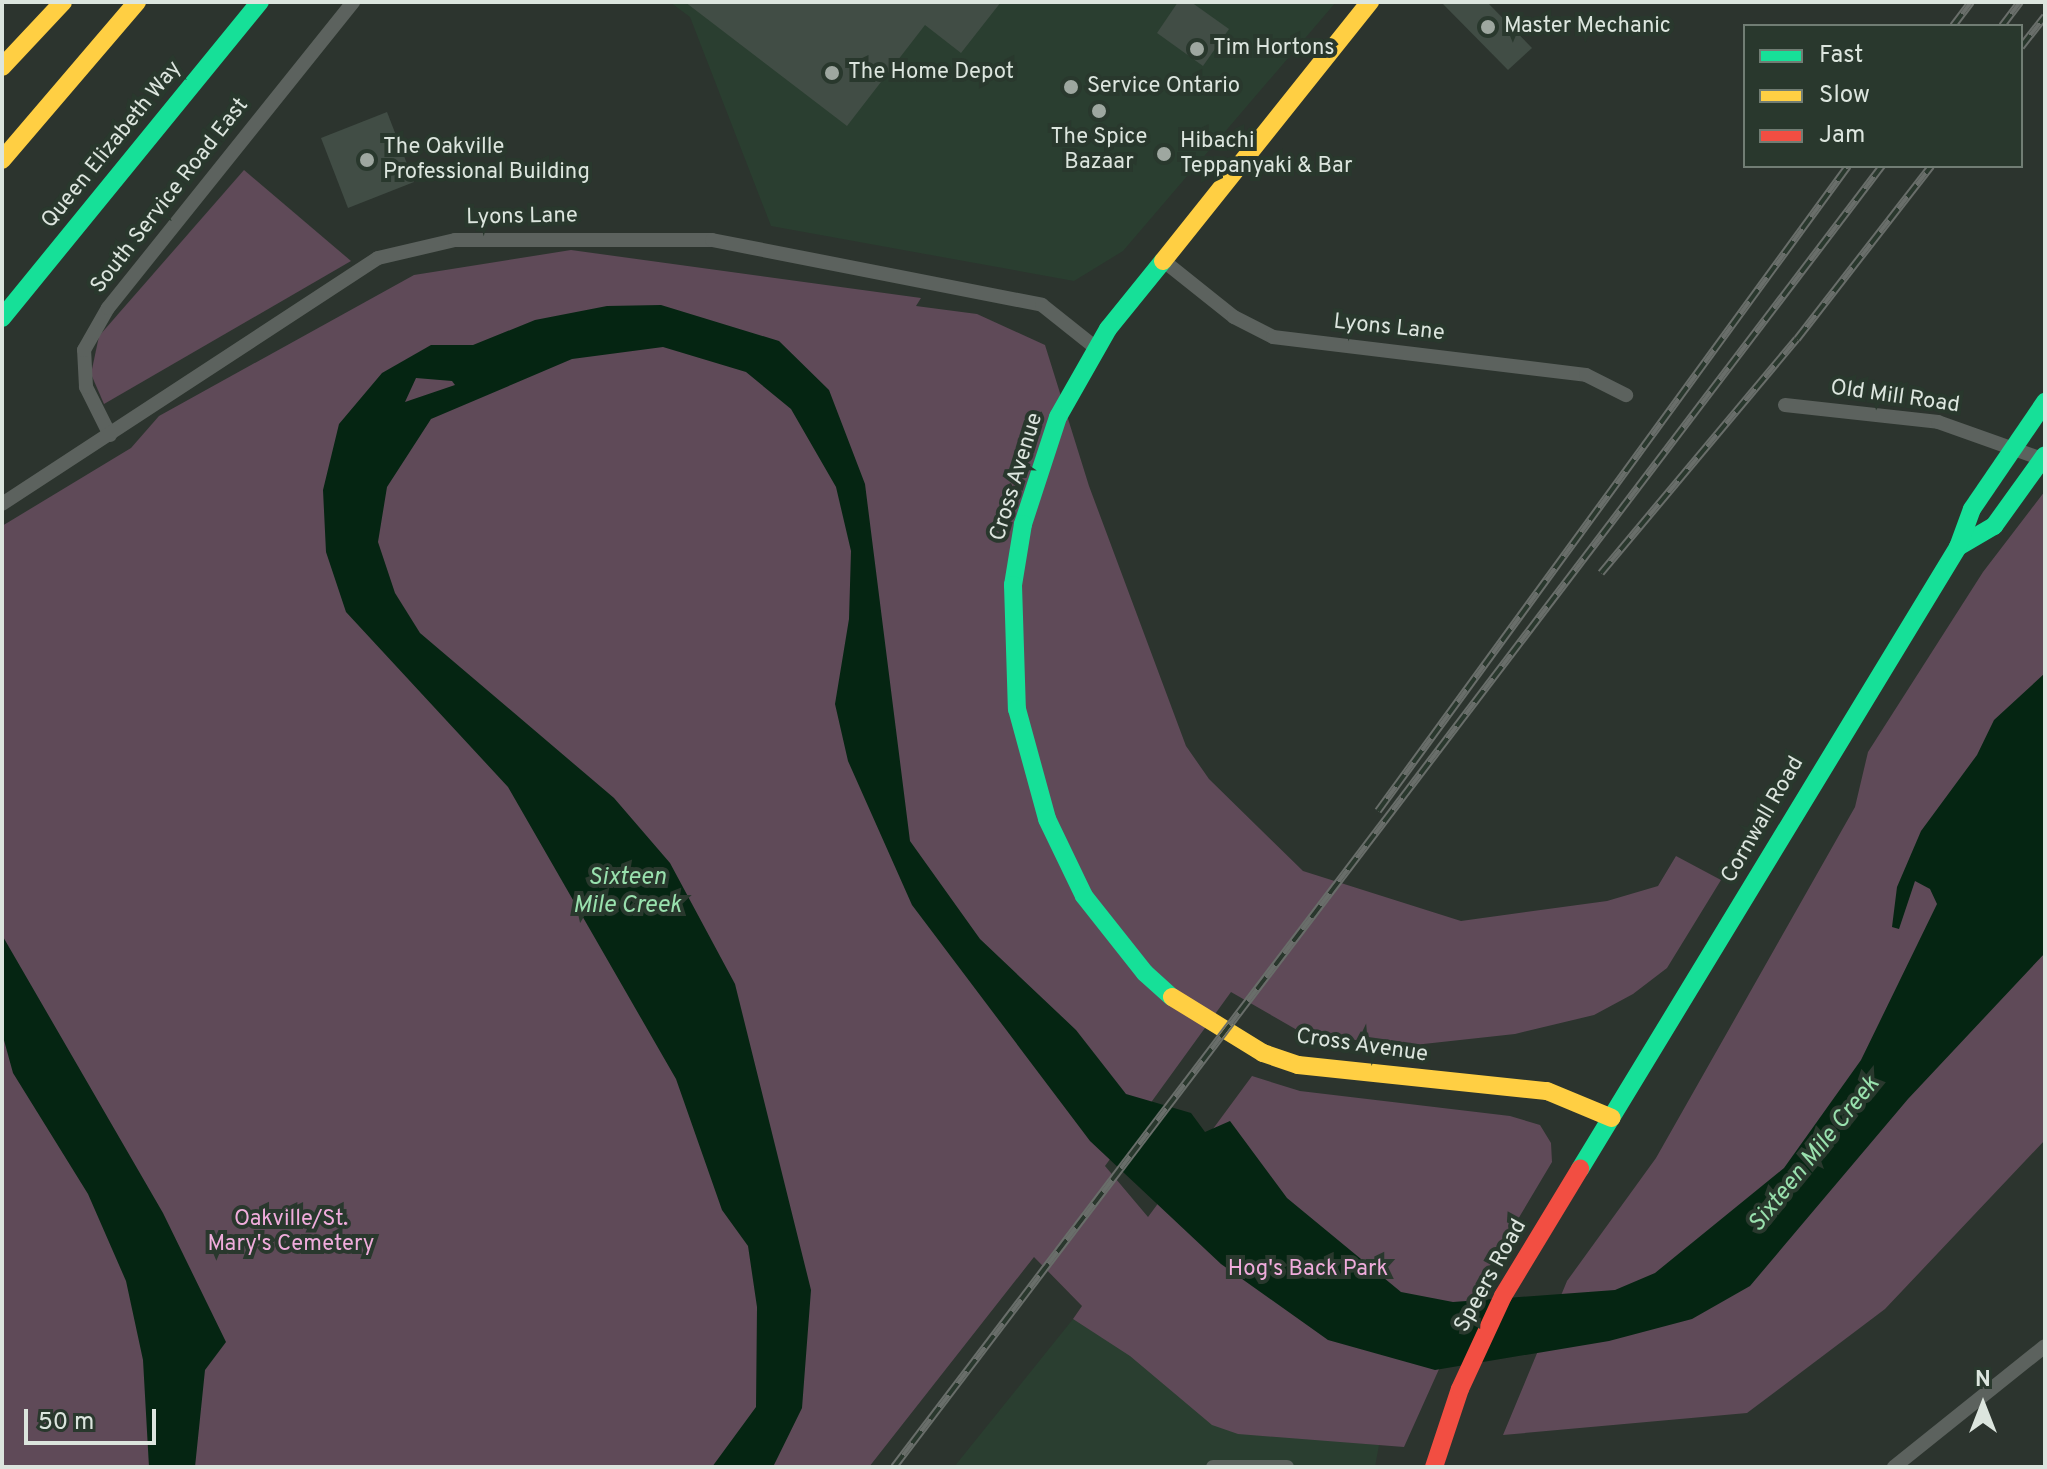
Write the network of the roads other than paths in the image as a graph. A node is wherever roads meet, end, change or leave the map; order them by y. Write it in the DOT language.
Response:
graph roads {
  1 [pos="63,2"];
  2 [pos="137,2"];
  3 [pos="260,2"];
  4 [pos="353,2"];
  5 [pos="1370,2"];
  6 [pos="2,67"];
  7 [pos="2,160"];
  8 [pos="1165,262"];
  9 [pos="2,318"];
  10 [pos="1096,348"];
  11 [pos="1626,395"];
  12 [pos="2045,402"];
  13 [pos="1785,405"];
  14 [pos="110,435"];
  15 [pos="2013,447"];
  16 [pos="2043,457"];
  17 [pos="2,504"];
  18 [pos="1958,547"];
  19 [pos="1612,1118"];
  20 [pos="2045,1346"];
  21 [pos="1213,1467"];
  22 [pos="1287,1467"];
  23 [pos="1434,1467"];
  24 [pos="1894,1467"];
  1 -- 6 [label="main road"];
  2 -- 7 [label="main road"];
  3 -- 9 [label="main road, Queen Elizabeth Way"];
  4 -- 14 [label="street, South Service Road East"];
  5 -- 8 [label="main road, Cross Avenue"];
  8 -- 10 [label="main road, Cross Avenue"];
  8 -- 11 [label="street, Lyons Lane"];
  10 -- 14 [label="street, Lyons Lane"];
  10 -- 19 [label="main road, Cross Avenue"];
  12 -- 15 [label="main road, Cornwall Road"];
  13 -- 15 [label="street, Old Mill Road"];
  14 -- 17 [label="street, Lyons Lane"];
  15 -- 16 [label="street, Old Mill Road"];
  15 -- 18 [label="main road, Cornwall Road"];
  16 -- 18 [label="main road, Cornwall Road"];
  18 -- 19 [label="main road, Cornwall Road"];
  19 -- 23 [label="main road, Speers Road"];
  20 -- 24 [label="street"];
  21 -- 22 [label="street"];
}
